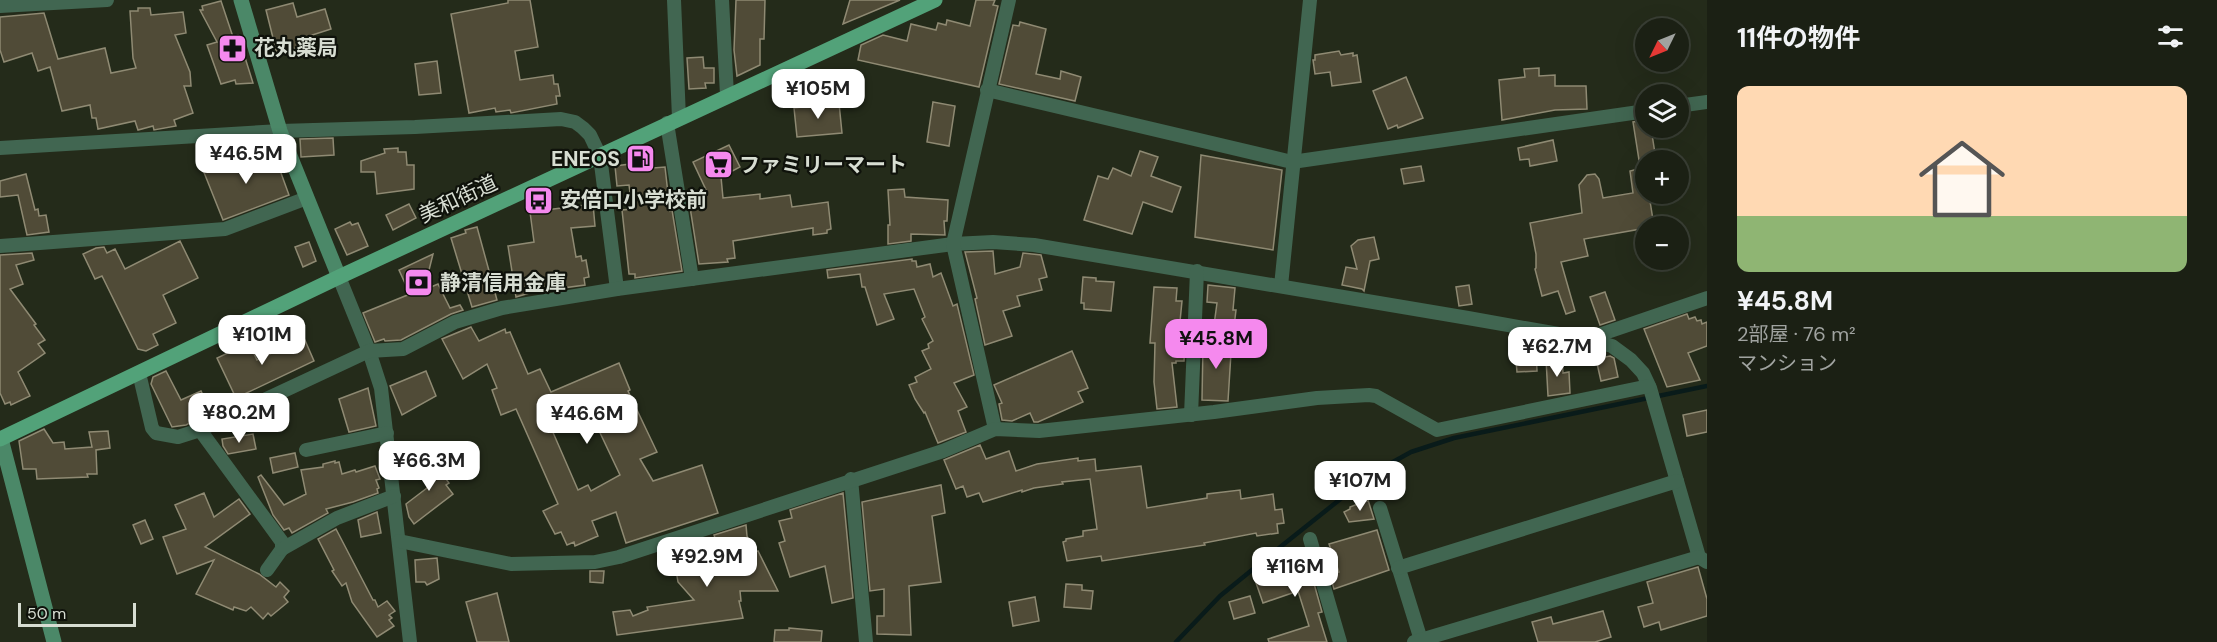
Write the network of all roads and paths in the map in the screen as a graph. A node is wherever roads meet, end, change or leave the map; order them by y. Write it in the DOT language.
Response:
graph roads {
  1 [pos="107,0"];
  2 [pos="242,0"];
  3 [pos="674,0"];
  4 [pos="722,0"];
  5 [pos="935,0"];
  6 [pos="1009,0"];
  7 [pos="1310,0"];
  8 [pos="0,6"];
  9 [pos="987,90"];
  10 [pos="727,96"];
  11 [pos="1707,102"];
  12 [pos="1689,104"];
  13 [pos="1635,113"];
  14 [pos="673,121"];
  15 [pos="280,131"];
  16 [pos="0,148"];
  17 [pos="600,156"];
  18 [pos="1292,162"];
  19 [pos="307,198"];
  20 [pos="953,244"];
  21 [pos="0,246"];
  22 [pos="1197,271"];
  23 [pos="339,277"];
  24 [pos="692,279"];
  25 [pos="1281,286"];
  26 [pos="617,289"];
  27 [pos="1707,298"];
  28 [pos="1587,339"];
  29 [pos="369,351"];
  30 [pos="139,373"];
  31 [pos="1649,386"];
  32 [pos="1191,415"];
  33 [pos="995,429"];
  34 [pos="200,430"];
  35 [pos="387,433"];
  36 [pos="0,439"];
  37 [pos="306,450"];
  38 [pos="851,479"];
  39 [pos="1677,481"];
  40 [pos="394,496"];
  41 [pos="1380,508"];
  42 [pos="1310,539"];
  43 [pos="399,542"];
  44 [pos="282,549"];
  45 [pos="1703,559"];
  46 [pos="1398,568"];
  47 [pos="267,570"];
  48 [pos="1417,641"];
  49 [pos="54,642"];
  50 [pos="410,642"];
  51 [pos="866,642"];
  52 [pos="1340,642"];
  1 -- 8 [label="street"];
  2 -- 15 [label="street"];
  3 -- 14 [label="street"];
  4 -- 10 [label="street"];
  5 -- 10 [label="main road, 美和街道"];
  6 -- 9 [label="street"];
  7 -- 18 [label="street"];
  9 -- 18 [label="street"];
  9 -- 20 [label="street"];
  10 -- 14 [label="main road, 美和街道"];
  11 -- 12 [label="street"];
  13 -- 18 [label="street"];
  14 -- 17 [label="main road, 美和街道"];
  14 -- 24 [label="street"];
  15 -- 16 [label="street"];
  15 -- 17 [label="street"];
  15 -- 19 [label="street"];
  17 -- 23 [label="main road, 美和街道"];
  17 -- 26 [label="street"];
  18 -- 25 [label="street"];
  19 -- 21 [label="street"];
  19 -- 23 [label="street"];
  20 -- 22 [label="street"];
  20 -- 24 [label="street"];
  20 -- 33 [label="street"];
  22 -- 25 [label="street"];
  22 -- 32 [label="street"];
  23 -- 29 [label="street"];
  23 -- 30 [label="main road, 美和街道"];
  24 -- 26 [label="street"];
  25 -- 28 [label="street"];
  26 -- 29 [label="street"];
  27 -- 28 [label="street"];
  28 -- 31 [label="street"];
  29 -- 34 [label="street"];
  29 -- 35 [label="street"];
  30 -- 34 [label="street"];
  30 -- 36 [label="main road, 美和街道"];
  31 -- 32 [label="street"];
  31 -- 39 [label="street"];
  32 -- 33 [label="street"];
  33 -- 38 [label="street"];
  34 -- 44 [label="street"];
  35 -- 37 [label="street"];
  35 -- 40 [label="street"];
  36 -- 49 [label="street"];
  38 -- 43 [label="street"];
  38 -- 51 [label="street"];
  39 -- 45 [label="street"];
  39 -- 46 [label="street"];
  40 -- 43 [label="street"];
  40 -- 44 [label="street"];
  41 -- 46 [label="street"];
  42 -- 52 [label="street"];
  43 -- 50 [label="street"];
  44 -- 47 [label="street"];
  45 -- 48 [label="street"];
  46 -- 48 [label="street"];
}
